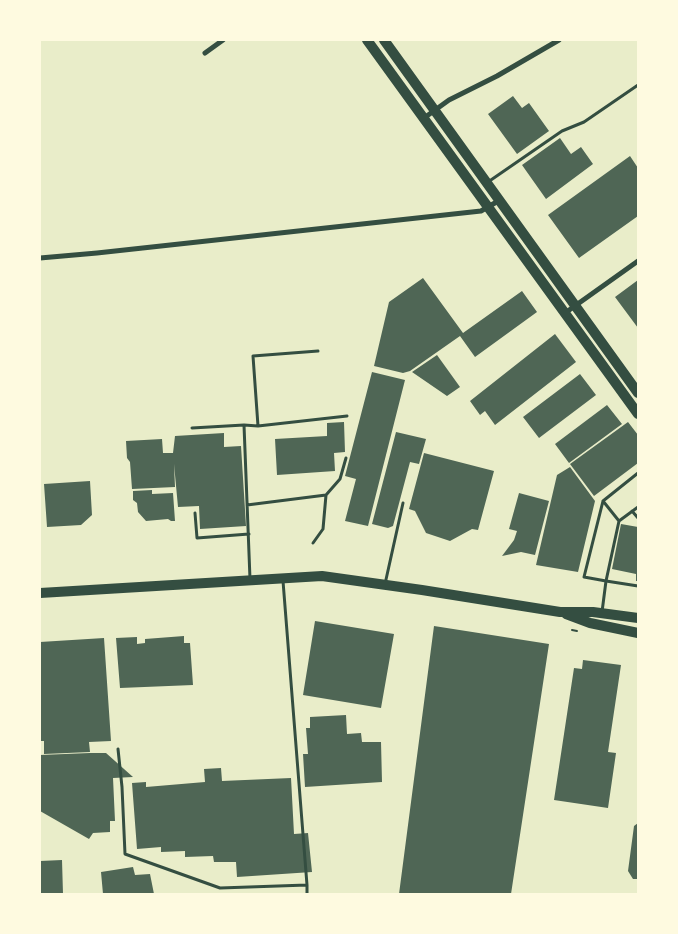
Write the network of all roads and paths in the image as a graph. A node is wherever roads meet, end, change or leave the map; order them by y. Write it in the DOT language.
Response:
graph roads {
  1 [pos="223,40"];
  2 [pos="367,40"];
  3 [pos="384,40"];
  4 [pos="559,40"];
  5 [pos="205,53"];
  6 [pos="638,85"];
  7 [pos="435,110"];
  8 [pos="424,118"];
  9 [pos="488,183"];
  10 [pos="500,200"];
  11 [pos="488,208"];
  12 [pos="40,258"];
  13 [pos="638,261"];
  14 [pos="576,306"];
  15 [pos="565,314"];
  16 [pos="318,351"];
  17 [pos="638,393"];
  18 [pos="638,414"];
  19 [pos="347,416"];
  20 [pos="244,425"];
  21 [pos="258,426"];
  22 [pos="192,428"];
  23 [pos="346,458"];
  24 [pos="638,473"];
  25 [pos="326,495"];
  26 [pos="603,501"];
  27 [pos="403,503"];
  28 [pos="248,504"];
  29 [pos="638,507"];
  30 [pos="632,511"];
  31 [pos="194,513"];
  32 [pos="638,518"];
  33 [pos="619,521"];
  34 [pos="249,534"];
  35 [pos="313,543"];
  36 [pos="283,578"];
  37 [pos="250,580"];
  38 [pos="606,581"];
  39 [pos="384,584"];
  40 [pos="638,586"];
  41 [pos="40,593"];
  42 [pos="560,612"];
  43 [pos="602,613"];
  44 [pos="638,618"];
  45 [pos="572,630"];
  46 [pos="577,631"];
  47 [pos="638,633"];
  48 [pos="118,749"];
  49 [pos="307,885"];
  50 [pos="307,894"];
  1 -- 5 [label="street"];
  2 -- 8 [label="main road"];
  3 -- 7 [label="main road"];
  4 -- 7 [label="street"];
  6 -- 9 [label="lane"];
  7 -- 8 [label="street"];
  7 -- 9 [label="main road"];
  8 -- 11 [label="main road"];
  9 -- 10 [label="main road"];
  10 -- 11 [label="street"];
  10 -- 14 [label="main road"];
  11 -- 12 [label="street"];
  11 -- 15 [label="main road"];
  13 -- 14 [label="street"];
  14 -- 15 [label="street"];
  14 -- 17 [label="main road"];
  15 -- 18 [label="main road"];
  16 -- 21 [label="lane"];
  19 -- 21 [label="lane"];
  20 -- 21 [label="lane"];
  20 -- 22 [label="lane"];
  20 -- 28 [label="lane"];
  23 -- 25 [label="lane"];
  24 -- 26 [label="lane"];
  25 -- 28 [label="lane"];
  25 -- 35 [label="lane"];
  26 -- 33 [label="lane"];
  26 -- 38 [label="lane"];
  27 -- 39 [label="lane"];
  28 -- 34 [label="lane"];
  29 -- 30 [label="lane"];
  30 -- 32 [label="lane"];
  30 -- 33 [label="lane"];
  31 -- 34 [label="lane"];
  33 -- 38 [label="lane"];
  34 -- 37 [label="lane"];
  36 -- 37 [label="main road"];
  36 -- 39 [label="main road"];
  36 -- 49 [label="lane"];
  37 -- 41 [label="main road"];
  38 -- 40 [label="lane"];
  38 -- 43 [label="lane"];
  39 -- 42 [label="main road"];
  42 -- 43 [label="main road"];
  42 -- 47 [label="main road"];
  43 -- 44 [label="main road"];
  45 -- 46 [label="path"];
  48 -- 49 [label="lane"];
  49 -- 50 [label="lane"];
}
